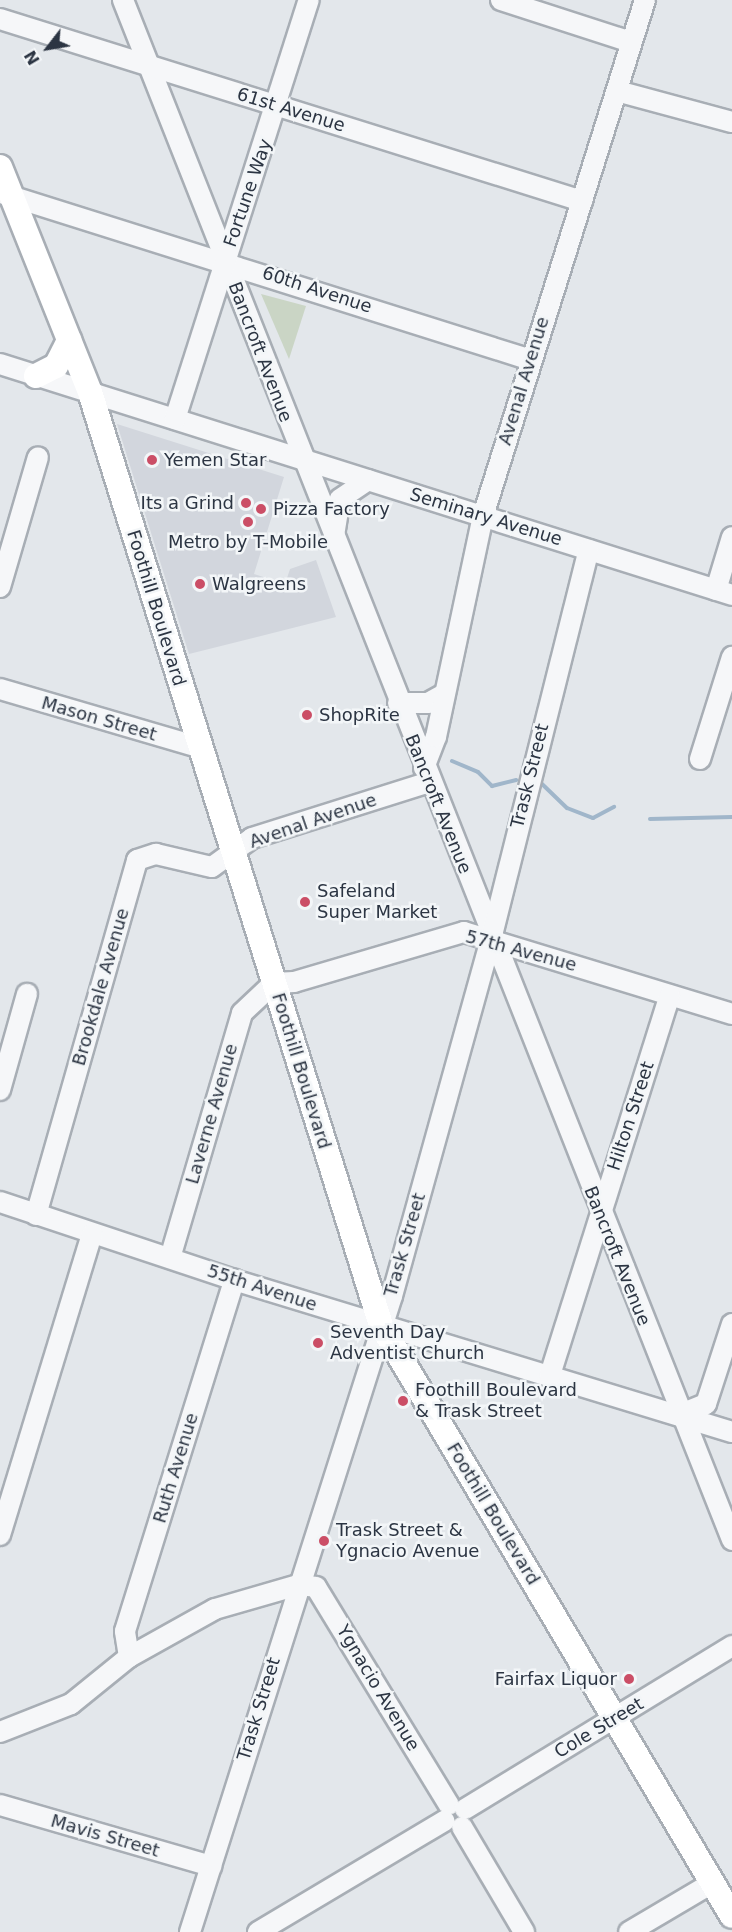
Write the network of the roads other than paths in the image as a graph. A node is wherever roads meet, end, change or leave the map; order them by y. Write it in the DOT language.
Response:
graph roads {
  1 [pos="123,0"];
  2 [pos="309,0"];
  3 [pos="501,0"];
  4 [pos="645,0"];
  5 [pos="0,19"];
  6 [pos="631,42"];
  7 [pos="149,68"];
  8 [pos="617,91"];
  9 [pos="276,105"];
  10 [pos="732,122"];
  11 [pos="0,167"];
  12 [pos="6,195"];
  13 [pos="582,201"];
  14 [pos="225,260"];
  15 [pos="69,340"];
  16 [pos="531,360"];
  17 [pos="0,364"];
  18 [pos="36,376"];
  19 [pos="90,392"];
  20 [pos="175,419"];
  21 [pos="38,457"];
  22 [pos="303,460"];
  23 [pos="368,480"];
  24 [pos="483,516"];
  25 [pos="732,537"];
  26 [pos="334,542"];
  27 [pos="589,550"];
  28 [pos="0,586"];
  29 [pos="724,592"];
  30 [pos="732,657"];
  31 [pos="0,689"];
  32 [pos="444,694"];
  33 [pos="398,703"];
  34 [pos="198,747"];
  35 [pos="700,759"];
  36 [pos="427,775"];
  37 [pos="231,851"];
  38 [pos="491,939"];
  39 [pos="274,983"];
  40 [pos="27,994"];
  41 [pos="670,995"];
  42 [pos="732,1014"];
  43 [pos="0,1090"];
  44 [pos="0,1202"];
  45 [pos="36,1215"];
  46 [pos="603,1219"];
  47 [pos="92,1234"];
  48 [pos="170,1258"];
  49 [pos="234,1280"];
  50 [pos="732,1324"];
  51 [pos="381,1325"];
  52 [pos="550,1375"];
  53 [pos="681,1413"];
  54 [pos="732,1432"];
  55 [pos="0,1535"];
  56 [pos="732,1540"];
  57 [pos="298,1585"];
  58 [pos="732,1646"];
  59 [pos="129,1657"];
  60 [pos="614,1719"];
  61 [pos="0,1732"];
  62 [pos="0,1804"];
  63 [pos="455,1815"];
  64 [pos="211,1866"];
  65 [pos="712,1883"];
  66 [pos="732,1916"];
  67 [pos="190,1932"];
  68 [pos="258,1932"];
  69 [pos="524,1932"];
  70 [pos="629,1932"];
  1 -- 7 [label="street, Bancroft Avenue"];
  2 -- 9 [label="street, Fortune Way"];
  3 -- 6 [label="street"];
  4 -- 6 [label="street, Avenal Avenue"];
  5 -- 7 [label="street, 61st Avenue"];
  6 -- 8 [label="street, Avenal Avenue"];
  7 -- 9 [label="street, 61st Avenue"];
  7 -- 14 [label="street, Bancroft Avenue"];
  8 -- 10 [label="street"];
  8 -- 13 [label="street, Avenal Avenue"];
  9 -- 13 [label="street, 61st Avenue"];
  9 -- 14 [label="street, Fortune Way"];
  11 -- 12 [label="main road, Foothill Boulevard"];
  12 -- 14 [label="street, 60th Avenue"];
  12 -- 15 [label="main road, Foothill Boulevard"];
  13 -- 16 [label="street, Avenal Avenue"];
  14 -- 16 [label="street, 60th Avenue"];
  14 -- 20 [label="street, Fortune Way"];
  14 -- 22 [label="street, Bancroft Avenue"];
  15 -- 18 [label="main road"];
  15 -- 19 [label="main road, Foothill Boulevard"];
  16 -- 24 [label="street, Avenal Avenue"];
  17 -- 18 [label="street, Seminary Avenue"];
  18 -- 19 [label="street, Seminary Avenue"];
  19 -- 20 [label="street, Seminary Avenue"];
  19 -- 34 [label="main road, Foothill Boulevard"];
  20 -- 22 [label="street, Seminary Avenue"];
  21 -- 28 [label="street"];
  22 -- 23 [label="street, Seminary Avenue"];
  22 -- 26 [label="street, Bancroft Avenue"];
  23 -- 24 [label="street, Seminary Avenue"];
  23 -- 26 [label="street"];
  24 -- 27 [label="street, Seminary Avenue"];
  24 -- 32 [label="street, Avenal Avenue"];
  25 -- 29 [label="street"];
  26 -- 33 [label="street, Bancroft Avenue"];
  27 -- 29 [label="street, Seminary Avenue"];
  27 -- 38 [label="street, Trask Street"];
  30 -- 35 [label="street"];
  31 -- 34 [label="street, Mason Street"];
  32 -- 33 [label="street"];
  32 -- 36 [label="street, Avenal Avenue"];
  33 -- 36 [label="street, Bancroft Avenue"];
  34 -- 37 [label="main road, Foothill Boulevard"];
  36 -- 37 [label="street, Avenal Avenue"];
  36 -- 38 [label="street, Bancroft Avenue"];
  37 -- 39 [label="main road, Foothill Boulevard"];
  37 -- 45 [label="street, Brookdale Avenue"];
  38 -- 39 [label="street, 57th Avenue"];
  38 -- 41 [label="street, 57th Avenue"];
  38 -- 46 [label="street, Bancroft Avenue"];
  38 -- 51 [label="street, Trask Street"];
  39 -- 48 [label="street, Laverne Avenue"];
  39 -- 51 [label="main road, Foothill Boulevard"];
  40 -- 43 [label="street"];
  41 -- 42 [label="street, 57th Avenue"];
  41 -- 46 [label="street, Hilton Street"];
  44 -- 45 [label="street, 55th Avenue"];
  45 -- 47 [label="street, 55th Avenue"];
  46 -- 52 [label="street, Hilton Street"];
  46 -- 53 [label="street, Bancroft Avenue"];
  47 -- 48 [label="street, 55th Avenue"];
  47 -- 55 [label="street"];
  48 -- 49 [label="street, 55th Avenue"];
  49 -- 51 [label="street, 55th Avenue"];
  49 -- 59 [label="street, Ruth Avenue"];
  50 -- 53 [label="street"];
  51 -- 52 [label="street, 55th Avenue"];
  51 -- 57 [label="street, Trask Street"];
  51 -- 60 [label="main road, Foothill Boulevard"];
  52 -- 53 [label="street, 55th Avenue"];
  53 -- 54 [label="street, 55th Avenue"];
  53 -- 56 [label="street, Bancroft Avenue"];
  57 -- 59 [label="street"];
  57 -- 63 [label="street, Ygnacio Avenue"];
  57 -- 64 [label="street, Trask Street"];
  58 -- 60 [label="street, Cole Street"];
  59 -- 61 [label="street"];
  60 -- 63 [label="street, Cole Street"];
  60 -- 65 [label="main road, Foothill Boulevard"];
  62 -- 64 [label="street, Mavis Street"];
  63 -- 68 [label="street, Cole Street"];
  63 -- 69 [label="street, Ygnacio Avenue"];
  64 -- 67 [label="street, Trask Street"];
  65 -- 66 [label="main road, Foothill Boulevard"];
  65 -- 70 [label="street"];
}
